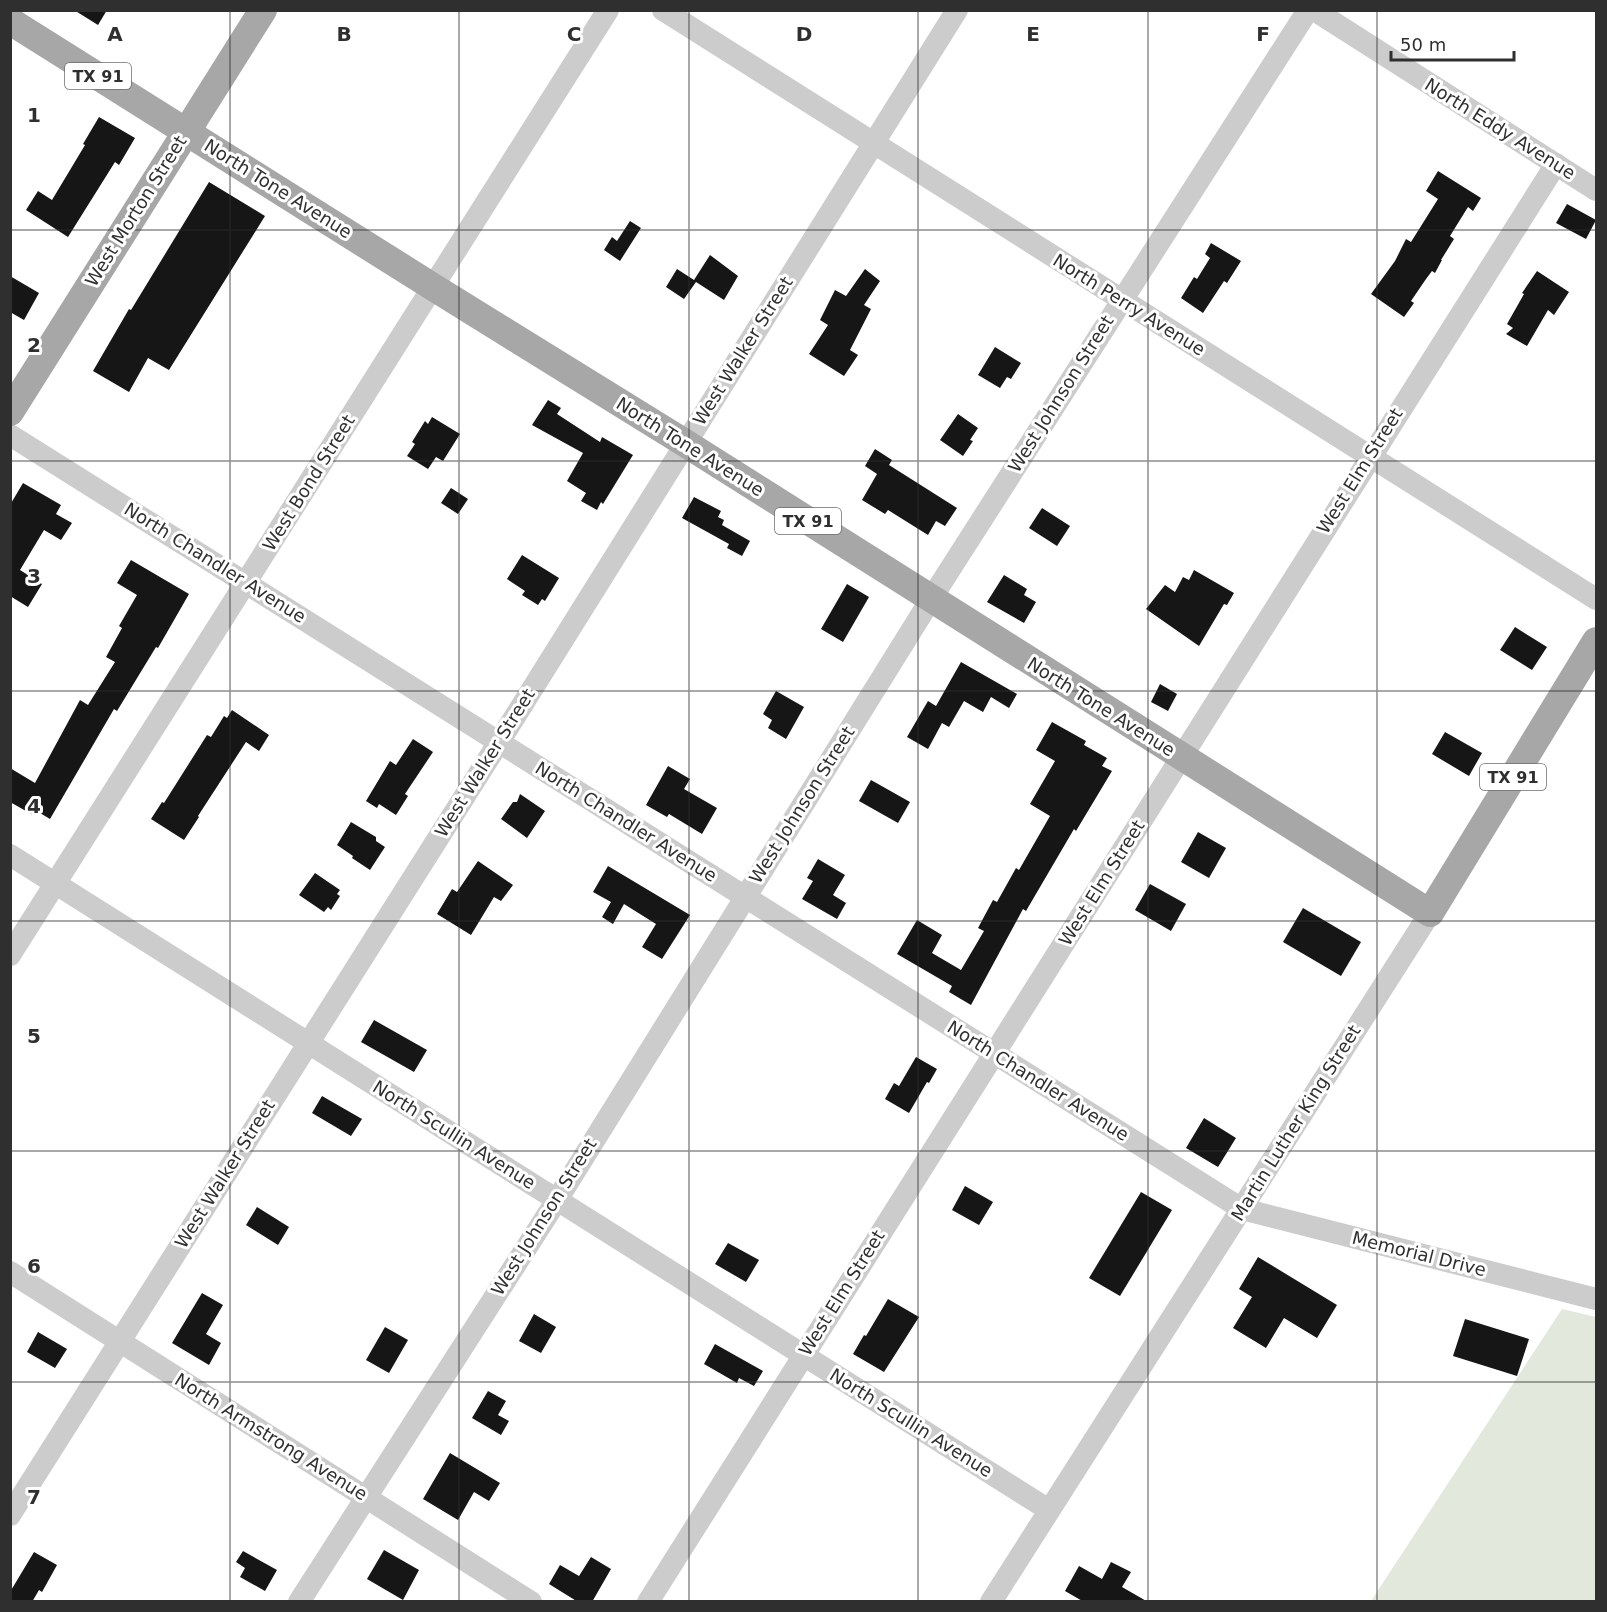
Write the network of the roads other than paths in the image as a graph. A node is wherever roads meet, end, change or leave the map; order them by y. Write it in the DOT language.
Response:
graph roads {
  1 [pos="262,10"];
  2 [pos="608,10"];
  3 [pos="663,10"];
  4 [pos="957,10"];
  5 [pos="1308,10"];
  6 [pos="1314,10"];
  7 [pos="10,21"];
  8 [pos="186,131"];
  9 [pos="873,143"];
  10 [pos="1556,164"];
  11 [pos="1596,190"];
  12 [pos="433,287"];
  13 [pos="1121,299"];
  14 [pos="10,412"];
  15 [pos="10,435"];
  16 [pos="685,443"];
  17 [pos="1370,456"];
  18 [pos="246,583"];
  19 [pos="931,599"];
  20 [pos="1596,599"];
  21 [pos="1596,641"];
  22 [pos="498,742"];
  23 [pos="1181,758"];
  24 [pos="10,855"];
  25 [pos="56,884"];
  26 [pos="745,897"];
  27 [pos="1430,913"];
  28 [pos="10,955"];
  29 [pos="308,1043"];
  30 [pos="994,1053"];
  31 [pos="557,1200"];
  32 [pos="1242,1209"];
  33 [pos="10,1272"];
  34 [pos="1596,1299"];
  35 [pos="119,1341"];
  36 [pos="803,1355"];
  37 [pos="365,1497"];
  38 [pos="1049,1510"];
  39 [pos="10,1515"];
  40 [pos="299,1602"];
  41 [pos="531,1602"];
  42 [pos="648,1602"];
  43 [pos="991,1602"];
  1 -- 8 [label="main road, West Morton Street"];
  2 -- 12 [label="street, West Bond Street"];
  3 -- 9 [label="street, North Perry Avenue"];
  4 -- 9 [label="street, West Walker Street"];
  5 -- 13 [label="street, West Johnson Street"];
  6 -- 10 [label="street, North Eddy Avenue"];
  7 -- 8 [label="main road, North Tone Avenue / TX 91"];
  8 -- 12 [label="main road, North Tone Avenue / TX 91"];
  8 -- 14 [label="main road, West Morton Street"];
  9 -- 13 [label="street, North Perry Avenue"];
  9 -- 16 [label="street, West Walker Street"];
  10 -- 11 [label="street, North Eddy Avenue"];
  10 -- 17 [label="street, West Elm Street"];
  12 -- 16 [label="main road, North Tone Avenue / TX 91"];
  12 -- 18 [label="street, West Bond Street"];
  13 -- 17 [label="street, North Perry Avenue"];
  13 -- 19 [label="street, West Johnson Street"];
  15 -- 18 [label="street, North Chandler Avenue"];
  16 -- 19 [label="main road, North Tone Avenue / TX 91"];
  16 -- 22 [label="street, West Walker Street"];
  17 -- 20 [label="street, North Perry Avenue"];
  17 -- 23 [label="street, West Elm Street"];
  18 -- 22 [label="street, North Chandler Avenue"];
  18 -- 25 [label="street, West Bond Street"];
  19 -- 23 [label="main road, North Tone Avenue / TX 91"];
  19 -- 26 [label="street, West Johnson Street"];
  21 -- 27 [label="main road, Martin Luther King Street / TX 91"];
  22 -- 26 [label="street, North Chandler Avenue"];
  22 -- 29 [label="street, West Walker Street"];
  23 -- 27 [label="main road, North Tone Avenue / TX 91"];
  23 -- 30 [label="street, West Elm Street"];
  24 -- 25 [label="street, North Scullin Avenue"];
  25 -- 28 [label="street, West Bond Street"];
  25 -- 29 [label="street, North Scullin Avenue"];
  26 -- 30 [label="street, North Chandler Avenue"];
  26 -- 31 [label="street, West Johnson Street"];
  27 -- 32 [label="street, Martin Luther King Street"];
  29 -- 31 [label="street, North Scullin Avenue"];
  29 -- 35 [label="street, West Walker Street"];
  30 -- 32 [label="street, North Chandler Avenue"];
  30 -- 36 [label="street, West Elm Street"];
  31 -- 36 [label="street, North Scullin Avenue"];
  31 -- 37 [label="street, West Johnson Street"];
  32 -- 34 [label="street, Memorial Drive"];
  32 -- 38 [label="street, Martin Luther King Street"];
  33 -- 35 [label="street, North Armstrong Avenue"];
  35 -- 37 [label="street, North Armstrong Avenue"];
  35 -- 39 [label="street, West Walker Street"];
  36 -- 38 [label="street, North Scullin Avenue"];
  36 -- 42 [label="street, West Elm Street"];
  37 -- 40 [label="street, West Johnson Street"];
  37 -- 41 [label="street, North Armstrong Avenue"];
  38 -- 43 [label="street, Martin Luther King Street"];
}
